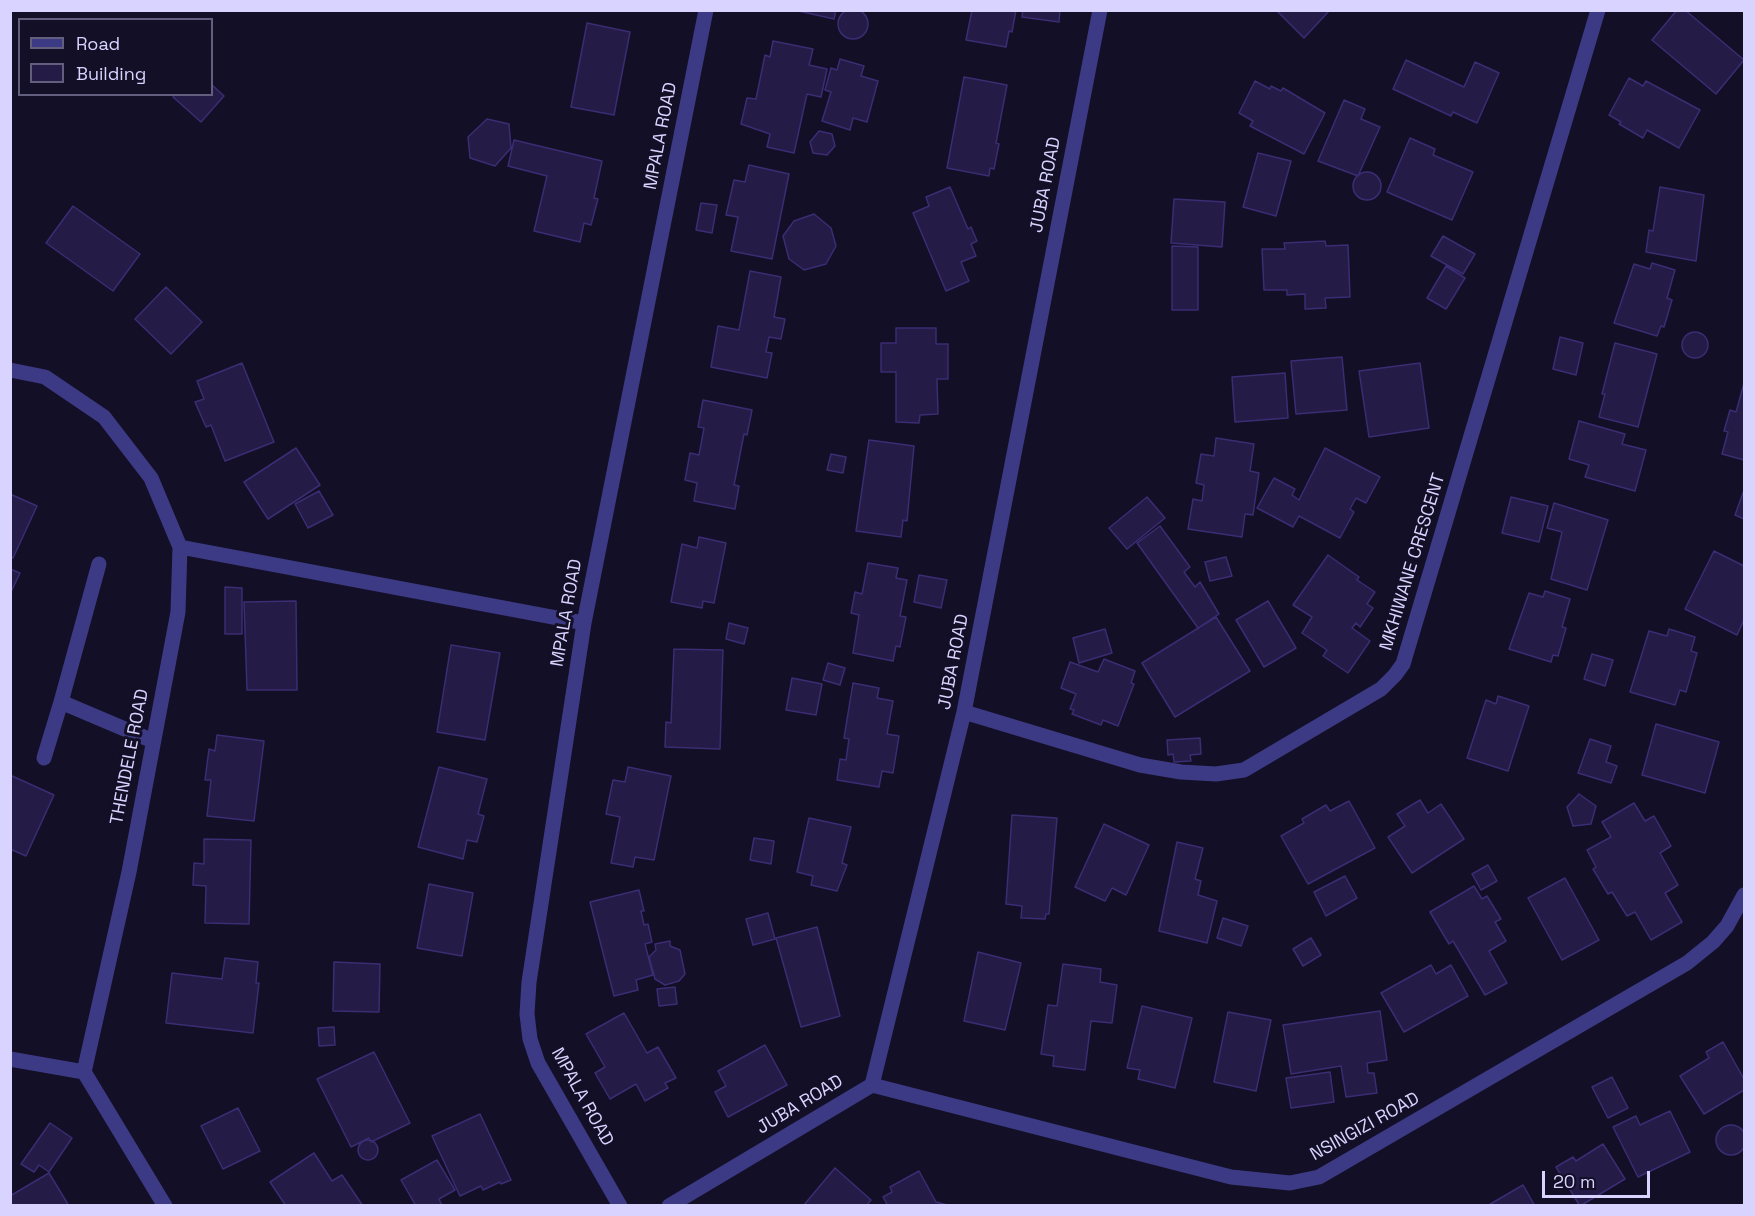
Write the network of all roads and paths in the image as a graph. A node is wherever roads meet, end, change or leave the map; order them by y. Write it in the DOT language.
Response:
graph roads {
  1 [pos="706,10"];
  2 [pos="1100,10"];
  3 [pos="1598,10"];
  4 [pos="10,370"];
  5 [pos="180,547"];
  6 [pos="99,564"];
  7 [pos="584,623"];
  8 [pos="61,702"];
  9 [pos="964,712"];
  10 [pos="153,741"];
  11 [pos="44,758"];
  12 [pos="1744,895"];
  13 [pos="10,1059"];
  14 [pos="84,1072"];
  15 [pos="872,1085"];
  16 [pos="165,1206"];
  17 [pos="620,1206"];
  18 [pos="669,1206"];
  1 -- 7 [label="street, MPALA ROAD"];
  2 -- 9 [label="street, JUBA ROAD"];
  3 -- 9 [label="street, MKHIWANE CRESCENT"];
  4 -- 5 [label="street, THENDELE ROAD"];
  5 -- 7 [label="street"];
  5 -- 10 [label="street, THENDELE ROAD"];
  6 -- 8 [label="street"];
  7 -- 17 [label="street, MPALA ROAD"];
  8 -- 10 [label="street"];
  8 -- 11 [label="street"];
  9 -- 15 [label="street, JUBA ROAD"];
  10 -- 14 [label="street, THENDELE ROAD"];
  12 -- 15 [label="street, NSINGIZI ROAD"];
  13 -- 14 [label="street"];
  14 -- 16 [label="street"];
  15 -- 18 [label="street, JUBA ROAD"];
}
